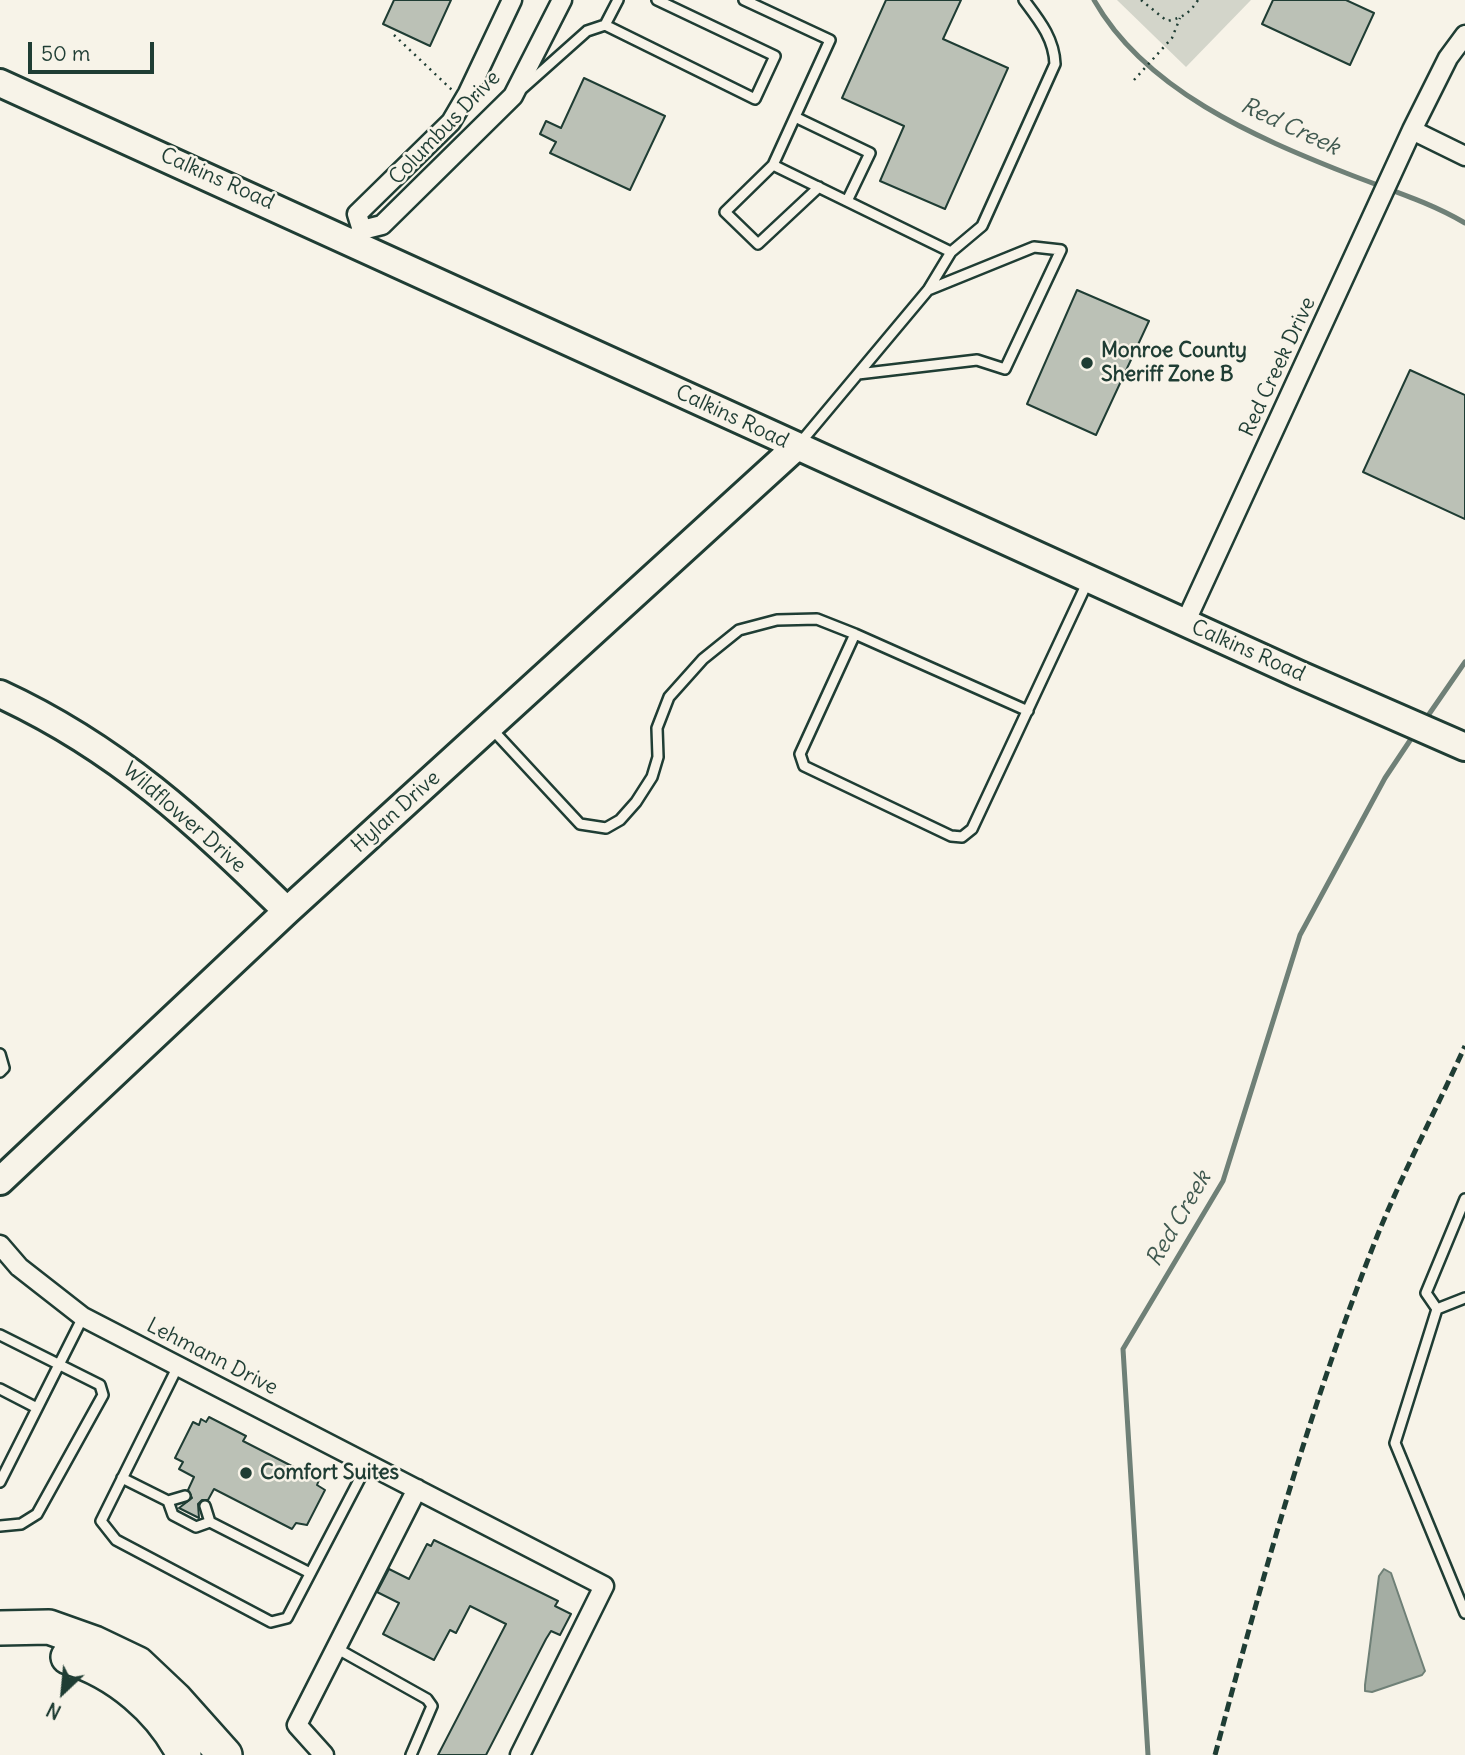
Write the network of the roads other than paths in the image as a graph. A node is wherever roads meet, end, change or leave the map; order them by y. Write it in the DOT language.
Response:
graph roads {
  1 [pos="512,0"];
  2 [pos="562,0"];
  3 [pos="618,0"];
  4 [pos="657,0"];
  5 [pos="744,0"];
  6 [pos="1024,0"];
  7 [pos="605,26"];
  8 [pos="1465,35"];
  9 [pos="0,83"];
  10 [pos="513,96"];
  11 [pos="795,117"];
  12 [pos="1412,130"];
  13 [pos="1465,156"];
  14 [pos="773,164"];
  15 [pos="819,187"];
  16 [pos="847,201"];
  17 [pos="358,236"];
  18 [pos="951,252"];
  19 [pos="928,290"];
  20 [pos="858,374"];
  21 [pos="796,447"];
  22 [pos="1089,580"];
  23 [pos="1185,623"];
  24 [pos="855,634"];
  25 [pos="0,694"];
  26 [pos="1028,711"];
  27 [pos="489,727"];
  28 [pos="1458,744"];
  29 [pos="287,911"];
  30 [pos="0,1054"];
  31 [pos="0,1072"];
  32 [pos="0,1181"];
  33 [pos="1465,1199"];
  34 [pos="0,1245"];
  35 [pos="1465,1298"];
  36 [pos="1437,1309"];
  37 [pos="83,1317"];
  38 [pos="0,1335"];
  39 [pos="60,1363"];
  40 [pos="178,1366"];
  41 [pos="0,1388"];
  42 [pos="37,1408"];
  43 [pos="368,1463"];
  44 [pos="122,1478"];
  45 [pos="0,1482"];
  46 [pos="417,1489"];
  47 [pos="185,1496"];
  48 [pos="168,1501"];
  49 [pos="205,1507"];
  50 [pos="210,1522"];
  51 [pos="0,1526"];
  52 [pos="310,1573"];
  53 [pos="1465,1613"];
  54 [pos="0,1628"];
  55 [pos="336,1648"];
  56 [pos="0,1649"];
  57 [pos="184,1755"];
  58 [pos="225,1755"];
  59 [pos="324,1755"];
  60 [pos="411,1755"];
  61 [pos="520,1755"];
  1 -- 17 [label="street, Columbus Drive"];
  2 -- 10 [label="street, Columbus Drive"];
  3 -- 7 [label="lane"];
  4 -- 7 [label="lane"];
  5 -- 11 [label="lane"];
  6 -- 18 [label="lane"];
  7 -- 10 [label="lane"];
  8 -- 12 [label="street, Red Creek Drive"];
  9 -- 17 [label="main road, Calkins Road"];
  10 -- 17 [label="street, Columbus Drive"];
  11 -- 14 [label="lane"];
  11 -- 16 [label="lane"];
  12 -- 13 [label="street"];
  12 -- 23 [label="street, Red Creek Drive"];
  14 -- 15 [label="lane"];
  14 -- 15 [label="lane"];
  15 -- 16 [label="lane"];
  16 -- 18 [label="lane"];
  17 -- 21 [label="main road, Calkins Road"];
  18 -- 19 [label="lane"];
  19 -- 20 [label="lane"];
  19 -- 20 [label="lane"];
  20 -- 21 [label="lane"];
  21 -- 22 [label="main road, Calkins Road"];
  21 -- 27 [label="main road, Hylan Drive"];
  22 -- 23 [label="main road, Calkins Road"];
  22 -- 26 [label="lane"];
  23 -- 28 [label="main road, Calkins Road"];
  24 -- 26 [label="lane"];
  24 -- 26 [label="lane"];
  24 -- 27 [label="lane"];
  25 -- 29 [label="main road, Wildflower Drive"];
  27 -- 29 [label="main road, Hylan Drive"];
  29 -- 32 [label="main road, Hylan Drive"];
  30 -- 31 [label="lane"];
  33 -- 36 [label="lane"];
  34 -- 37 [label="street, Lehmann Drive"];
  35 -- 36 [label="lane"];
  36 -- 53 [label="lane"];
  37 -- 39 [label="lane"];
  37 -- 40 [label="street, Lehmann Drive"];
  38 -- 39 [label="lane"];
  39 -- 42 [label="lane"];
  39 -- 51 [label="lane"];
  40 -- 43 [label="street, Lehmann Drive"];
  40 -- 44 [label="lane"];
  41 -- 42 [label="lane"];
  42 -- 45 [label="lane"];
  43 -- 46 [label="street, Lehmann Drive"];
  43 -- 52 [label="lane"];
  44 -- 48 [label="lane"];
  44 -- 52 [label="lane"];
  46 -- 55 [label="street"];
  46 -- 61 [label="street, Lehmann Drive"];
  47 -- 48 [label="lane"];
  48 -- 50 [label="lane"];
  49 -- 50 [label="lane"];
  50 -- 52 [label="lane"];
  54 -- 58 [label="highway"];
  55 -- 59 [label="street"];
  55 -- 60 [label="lane"];
  56 -- 57 [label="highway"];
}
